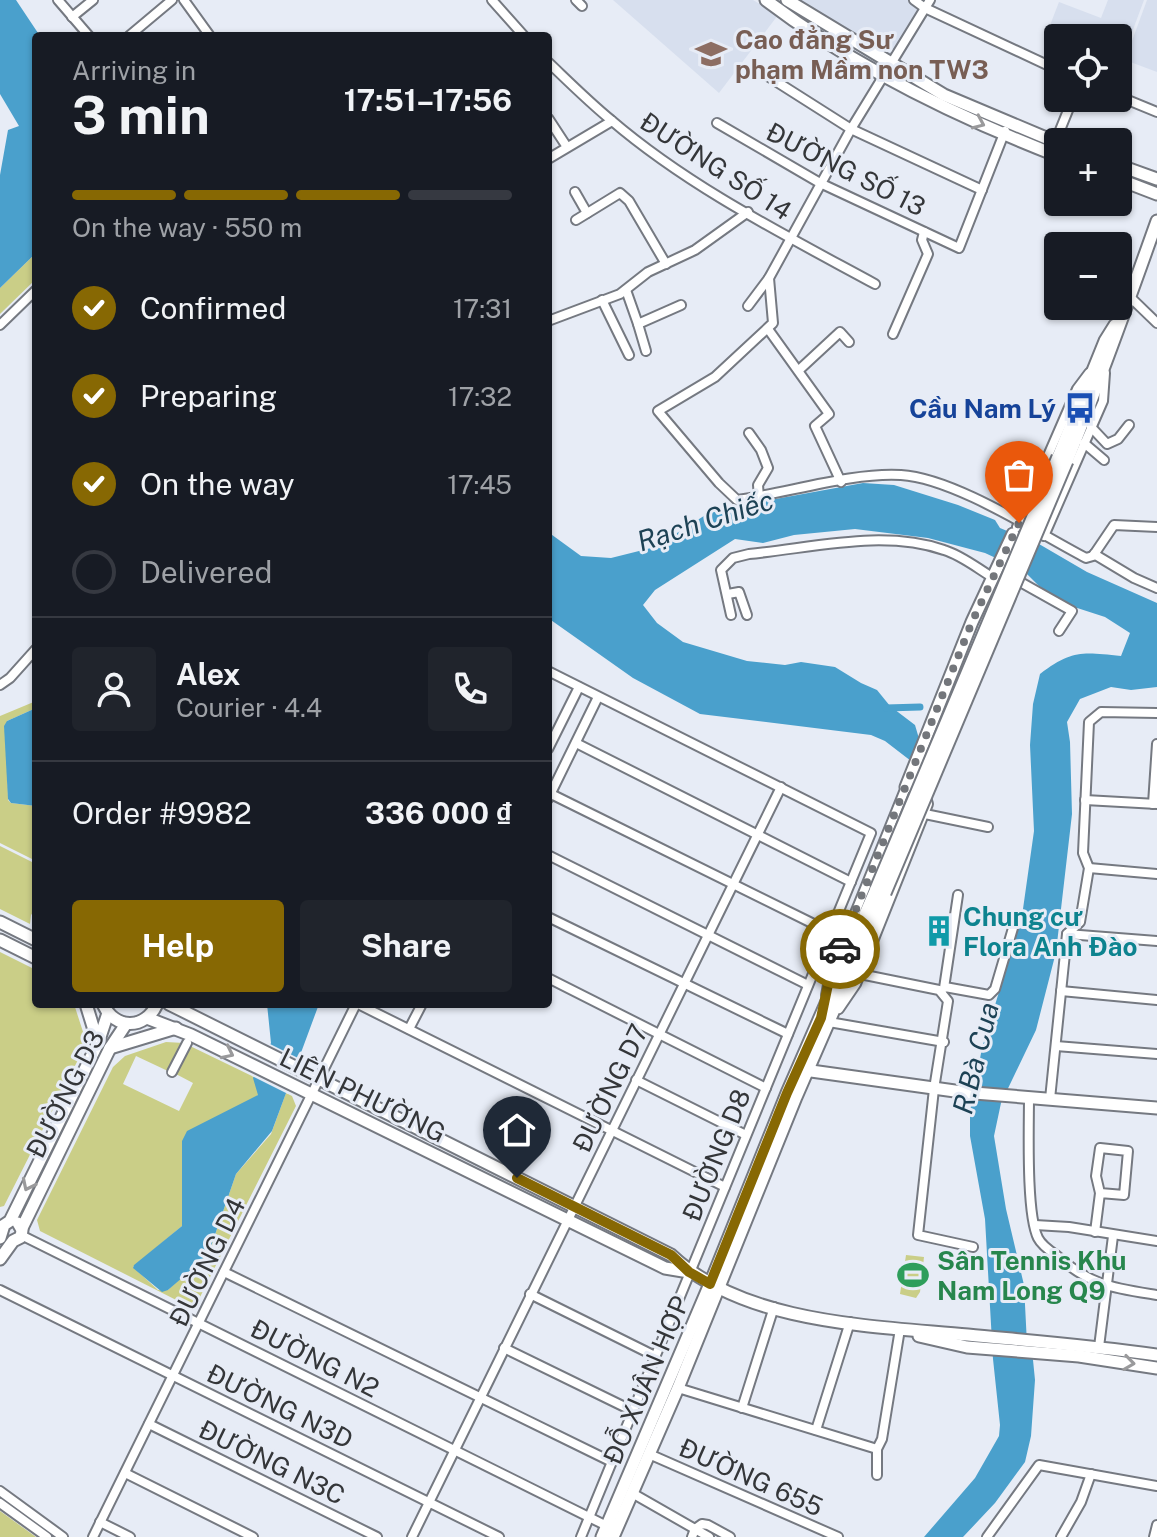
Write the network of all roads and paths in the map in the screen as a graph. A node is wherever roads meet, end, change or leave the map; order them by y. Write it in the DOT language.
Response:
graph roads {
  1 [pos="58,0"];
  2 [pos="93,0"];
  3 [pos="172,0"];
  4 [pos="184,0"];
  5 [pos="492,0"];
  6 [pos="766,0"];
  7 [pos="787,0"];
  8 [pos="914,0"];
  9 [pos="928,4"];
  10 [pos="72,17"];
  11 [pos="85,32"];
  12 [pos="134,32"];
  13 [pos="207,32"];
  14 [pos="520,32"];
  15 [pos="1044,63"];
  16 [pos="891,65"];
  17 [pos="552,66"];
  18 [pos="766,75"];
  19 [pos="884,76"];
  20 [pos="1132,102"];
  21 [pos="1157,112"];
  22 [pos="612,121"];
  23 [pos="717,123"];
  24 [pos="552,124"];
  25 [pos="851,129"];
  26 [pos="1006,129"];
  27 [pos="1044,144"];
  28 [pos="567,147"];
  29 [pos="552,156"];
  30 [pos="1132,170"];
  31 [pos="1157,179"];
  32 [pos="820,183"];
  33 [pos="1132,184"];
  34 [pos="982,190"];
  35 [pos="575,192"];
  36 [pos="1157,194"];
  37 [pos="748,212"];
  38 [pos="587,213"];
  39 [pos="576,220"];
  40 [pos="1157,221"];
  41 [pos="924,232"];
  42 [pos="790,237"];
  43 [pos="666,264"];
  44 [pos="769,278"];
  45 [pos="875,284"];
  46 [pos="1132,288"];
  47 [pos="626,290"];
  48 [pos="32,294"];
  49 [pos="1132,299"];
  50 [pos="602,300"];
  51 [pos="681,305"];
  52 [pos="748,306"];
  53 [pos="552,319"];
  54 [pos="1119,320"];
  55 [pos="1157,323"];
  56 [pos="638,324"];
  57 [pos="0,325"];
  58 [pos="768,329"];
  59 [pos="893,334"];
  60 [pos="849,342"];
  61 [pos="646,351"];
  62 [pos="629,355"];
  63 [pos="1101,364"];
  64 [pos="799,370"];
  65 [pos="1129,425"];
  66 [pos="1091,427"];
  67 [pos="749,433"];
  68 [pos="1084,443"];
  69 [pos="1104,460"];
  70 [pos="841,482"];
  71 [pos="759,497"];
  72 [pos="1157,527"];
  73 [pos="1016,529"];
  74 [pos="1044,536"];
  75 [pos="1094,554"];
  76 [pos="997,568"];
  77 [pos="1157,588"];
  78 [pos="728,594"];
  79 [pos="731,615"];
  80 [pos="747,615"];
  81 [pos="1059,631"];
  82 [pos="32,653"];
  83 [pos="552,673"];
  84 [pos="0,685"];
  85 [pos="579,687"];
  86 [pos="598,697"];
  87 [pos="1157,713"];
  88 [pos="552,741"];
  89 [pos="576,743"];
  90 [pos="1157,744"];
  91 [pos="781,787"];
  92 [pos="906,787"];
  93 [pos="552,790"];
  94 [pos="552,797"];
  95 [pos="1085,800"];
  96 [pos="1155,804"];
  97 [pos="925,814"];
  98 [pos="988,827"];
  99 [pos="757,835"];
  100 [pos="552,857"];
  101 [pos="1089,868"];
  102 [pos="1157,874"];
  103 [pos="851,882"];
  104 [pos="733,884"];
  105 [pos="958,895"];
  106 [pos="1016,918"];
  107 [pos="552,919"];
  108 [pos="0,922"];
  109 [pos="830,932"];
  110 [pos="1067,934"];
  111 [pos="708,935"];
  112 [pos="32,938"];
  113 [pos="0,940"];
  114 [pos="1157,941"];
  115 [pos="32,956"];
  116 [pos="860,974"];
  117 [pos="552,980"];
  118 [pos="684,983"];
  119 [pos="808,985"];
  120 [pos="943,991"];
  121 [pos="1061,991"];
  122 [pos="1157,1000"];
  123 [pos="87,1008"];
  124 [pos="154,1008"];
  125 [pos="182,1008"];
  126 [pos="355,1008"];
  127 [pos="365,1008"];
  128 [pos="420,1008"];
  129 [pos="106,1009"];
  130 [pos="147,1018"];
  131 [pos="825,1020"];
  132 [pos="126,1024"];
  133 [pos="176,1028"];
  134 [pos="409,1029"];
  135 [pos="659,1034"];
  136 [pos="788,1034"];
  137 [pos="944,1042"];
  138 [pos="98,1043"];
  139 [pos="187,1043"];
  140 [pos="1056,1046"];
  141 [pos="110,1048"];
  142 [pos="1157,1054"];
  143 [pos="802,1069"];
  144 [pos="172,1072"];
  145 [pos="319,1080"];
  146 [pos="636,1080"];
  147 [pos="766,1088"];
  148 [pos="934,1089"];
  149 [pos="312,1094"];
  150 [pos="1026,1097"];
  151 [pos="1050,1099"];
  152 [pos="1157,1107"];
  153 [pos="611,1130"];
  154 [pos="746,1135"];
  155 [pos="42,1156"];
  156 [pos="54,1163"];
  157 [pos="725,1187"];
  158 [pos="1100,1193"];
  159 [pos="573,1206"];
  160 [pos="567,1220"];
  161 [pos="1035,1225"];
  162 [pos="9,1231"];
  163 [pos="1095,1232"];
  164 [pos="1113,1236"];
  165 [pos="1157,1241"];
  166 [pos="973,1247"];
  167 [pos="0,1259"];
  168 [pos="224,1272"];
  169 [pos="689,1272"];
  170 [pos="714,1286"];
  171 [pos="1106,1287"];
  172 [pos="0,1290"];
  173 [pos="530,1294"];
  174 [pos="1157,1295"];
  175 [pos="774,1307"];
  176 [pos="850,1322"];
  177 [pos="199,1323"];
  178 [pos="900,1329"];
  179 [pos="1099,1347"];
  180 [pos="504,1348"];
  181 [pos="1046,1350"];
  182 [pos="1157,1355"];
  183 [pos="655,1356"];
  184 [pos="1157,1368"];
  185 [pos="174,1376"];
  186 [pos="678,1388"];
  187 [pos="480,1397"];
  188 [pos="742,1408"];
  189 [pos="633,1411"];
  190 [pos="149,1424"];
  191 [pos="816,1430"];
  192 [pos="877,1449"];
  193 [pos="454,1450"];
  194 [pos="649,1454"];
  195 [pos="612,1462"];
  196 [pos="125,1473"];
  197 [pos="1091,1474"];
  198 [pos="877,1475"];
  199 [pos="1157,1486"];
  200 [pos="0,1491"];
  201 [pos="628,1491"];
  202 [pos="429,1502"];
  203 [pos="0,1503"];
  204 [pos="589,1517"];
  205 [pos="100,1522"];
  206 [pos="1157,1525"];
  207 [pos="607,1533"];
  208 [pos="693,1533"];
  209 [pos="47,1537"];
  210 [pos="63,1537"];
  211 [pos="93,1537"];
  212 [pos="130,1537"];
  213 [pos="253,1537"];
  214 [pos="377,1537"];
  215 [pos="412,1537"];
  216 [pos="499,1537"];
  217 [pos="581,1537"];
  218 [pos="709,1537"];
  219 [pos="730,1537"];
  220 [pos="838,1537"];
  221 [pos="987,1537"];
  222 [pos="1061,1537"];
  223 [pos="1154,1537"];
  1 -- 10 [label="street"];
  2 -- 10 [label="street"];
  3 -- 12 [label="street"];
  4 -- 13 [label="street"];
  5 -- 14 [label="street"];
  6 -- 19 [label="street"];
  7 -- 16 [label="street"];
  8 -- 9 [label="street"];
  9 -- 15 [label="street"];
  9 -- 16 [label="street"];
  10 -- 11 [label="street"];
  16 -- 19 [label="street"];
  16 -- 26 [label="street"];
  17 -- 22 [label="street, ĐƯỜNG SỐ 14"];
  18 -- 25 [label="street"];
  19 -- 25 [label="street"];
  19 -- 26 [label="street, one-way"];
  20 -- 21 [label="street"];
  22 -- 28 [label="street"];
  22 -- 37 [label="street, ĐƯỜNG SỐ 14"];
  23 -- 32 [label="street, ĐƯỜNG SỐ 13"];
  24 -- 28 [label="street"];
  25 -- 32 [label="street"];
  25 -- 34 [label="street"];
  26 -- 27 [label="street"];
  26 -- 34 [label="street"];
  28 -- 29 [label="street"];
  30 -- 31 [label="street"];
  32 -- 41 [label="street, ĐƯỜNG SỐ 13"];
  32 -- 42 [label="street"];
  33 -- 36 [label="street"];
  34 -- 41 [label="street, ĐƯỜNG SỐ 13"];
  35 -- 38 [label="street"];
  37 -- 42 [label="street, ĐƯỜNG SỐ 14"];
  37 -- 43 [label="street"];
  38 -- 39 [label="street"];
  38 -- 43 [label="street"];
  40 -- 46 [label="street"];
  41 -- 59 [label="street"];
  42 -- 44 [label="street"];
  42 -- 45 [label="street, ĐƯỜNG SỐ 14"];
  43 -- 47 [label="street"];
  44 -- 52 [label="street"];
  44 -- 58 [label="street"];
  47 -- 50 [label="street"];
  47 -- 56 [label="street"];
  48 -- 57 [label="street"];
  49 -- 55 [label="street"];
  50 -- 53 [label="street"];
  50 -- 62 [label="street"];
  51 -- 56 [label="street"];
  54 -- 63 [label="street"];
  56 -- 61 [label="street"];
  58 -- 64 [label="street"];
  58 -- 71 [label="street"];
  60 -- 64 [label="street"];
  63 -- 66 [label="street"];
  63 -- 73 [label="street"];
  63 -- 131 [label="street, ĐỖ XUÂN HỢP, bridge"];
  64 -- 70 [label="street"];
  65 -- 66 [label="street"];
  66 -- 68 [label="street"];
  67 -- 71 [label="street"];
  68 -- 69 [label="street"];
  68 -- 74 [label="street"];
  70 -- 71 [label="street"];
  70 -- 73 [label="street"];
  72 -- 75 [label="street"];
  73 -- 74 [label="street"];
  73 -- 76 [label="street, ĐỖ XUÂN HỢP"];
  74 -- 75 [label="street"];
  75 -- 77 [label="street"];
  76 -- 78 [label="street"];
  76 -- 81 [label="street"];
  76 -- 92 [label="street, ĐỖ XUÂN HỢP"];
  78 -- 79 [label="street"];
  78 -- 80 [label="street"];
  82 -- 84 [label="street"];
  83 -- 85 [label="street"];
  85 -- 86 [label="street"];
  85 -- 88 [label="street"];
  86 -- 89 [label="street"];
  86 -- 91 [label="street"];
  87 -- 95 [label="street"];
  89 -- 93 [label="street"];
  89 -- 99 [label="street"];
  90 -- 96 [label="street"];
  91 -- 99 [label="street, ĐƯỜNG D7"];
  91 -- 103 [label="street, ĐƯỜNG D8"];
  92 -- 97 [label="street"];
  92 -- 131 [label="street, ĐỖ XUÂN HỢP"];
  94 -- 104 [label="street"];
  95 -- 96 [label="street"];
  95 -- 101 [label="street"];
  97 -- 98 [label="street"];
  97 -- 116 [label="street, ĐỖ XUÂN HỢP"];
  99 -- 103 [label="street"];
  99 -- 104 [label="street, ĐƯỜNG D7"];
  100 -- 111 [label="street"];
  101 -- 102 [label="street"];
  101 -- 110 [label="street"];
  103 -- 109 [label="street, ĐƯỜNG D8"];
  104 -- 109 [label="street"];
  104 -- 111 [label="street, ĐƯỜNG D7"];
  105 -- 120 [label="street"];
  106 -- 120 [label="street"];
  107 -- 118 [label="street"];
  108 -- 112 [label="street"];
  109 -- 119 [label="street, ĐƯỜNG D8"];
  110 -- 114 [label="street"];
  110 -- 121 [label="street"];
  111 -- 118 [label="street, ĐƯỜNG D7"];
  111 -- 119 [label="street"];
  113 -- 115 [label="street"];
  116 -- 120 [label="street"];
  116 -- 131 [label="street, ĐỖ XUÂN HỢP"];
  117 -- 135 [label="street"];
  118 -- 135 [label="street, ĐƯỜNG D7"];
  118 -- 136 [label="street"];
  119 -- 136 [label="street, ĐƯỜNG D8"];
  120 -- 137 [label="street"];
  121 -- 122 [label="street"];
  121 -- 140 [label="street"];
  123 -- 138 [label="street"];
  124 -- 130 [label="street"];
  125 -- 145 [label="street, LIÊN PHƯỜNG"];
  126 -- 145 [label="street, ĐƯỜNG D4"];
  127 -- 134 [label="street"];
  128 -- 134 [label="street"];
  129 -- 132 [label="street"];
  129 -- 138 [label="street, ĐƯỜNG D3"];
  130 -- 132 [label="street"];
  130 -- 133 [label="street, LIÊN PHƯỜNG"];
  131 -- 137 [label="street"];
  131 -- 143 [label="street, ĐỖ XUÂN HỢP"];
  132 -- 141 [label="street, ĐƯỜNG D3"];
  133 -- 141 [label="street"];
  133 -- 149 [label="street, LIÊN PHƯỜNG, one-way"];
  134 -- 153 [label="street"];
  135 -- 146 [label="street, ĐƯỜNG D7"];
  135 -- 147 [label="street"];
  136 -- 147 [label="street, ĐƯỜNG D8"];
  137 -- 148 [label="street"];
  138 -- 155 [label="street, ĐƯỜNG D3"];
  139 -- 144 [label="street"];
  140 -- 142 [label="street"];
  140 -- 151 [label="street"];
  141 -- 156 [label="street, ĐƯỜNG D3"];
  143 -- 148 [label="street"];
  143 -- 170 [label="street, ĐỖ XUÂN HỢP"];
  145 -- 149 [label="street, ĐƯỜNG D4"];
  145 -- 159 [label="street, LIÊN PHƯỜNG"];
  146 -- 153 [label="street, ĐƯỜNG D7"];
  146 -- 154 [label="street"];
  147 -- 154 [label="street, ĐƯỜNG D8"];
  148 -- 150 [label="street"];
  148 -- 166 [label="street"];
  149 -- 160 [label="street, LIÊN PHƯỜNG"];
  149 -- 168 [label="street, ĐƯỜNG D4"];
  150 -- 151 [label="street"];
  150 -- 161 [label="street"];
  151 -- 152 [label="street"];
  153 -- 157 [label="street"];
  153 -- 159 [label="street, ĐƯỜNG D7"];
  154 -- 157 [label="street, ĐƯỜNG D8"];
  155 -- 156 [label="street"];
  155 -- 162 [label="street, ĐƯỜNG D3, one-way"];
  156 -- 162 [label="street, ĐƯỜNG D3"];
  157 -- 169 [label="street, ĐƯỜNG D8"];
  158 -- 158 [label="street"];
  158 -- 163 [label="street"];
  159 -- 160 [label="street, ĐƯỜNG D7"];
  159 -- 169 [label="street, LIÊN PHƯỜNG"];
  160 -- 169 [label="street, LIÊN PHƯỜNG"];
  160 -- 173 [label="street, ĐƯỜNG D7"];
  161 -- 163 [label="street"];
  161 -- 171 [label="street"];
  162 -- 167 [label="street, ĐƯỜNG D3"];
  162 -- 177 [label="street, ĐƯỜNG N2"];
  163 -- 164 [label="street"];
  164 -- 165 [label="street"];
  164 -- 171 [label="street"];
  168 -- 177 [label="street, ĐƯỜNG D4"];
  168 -- 187 [label="street"];
  169 -- 170 [label="street, LIÊN PHƯỜNG"];
  169 -- 183 [label="street, ĐƯỜNG D8"];
  170 -- 175 [label="street, LIÊN PHƯỜNG"];
  170 -- 186 [label="street, ĐỖ XUÂN HỢP"];
  170 -- 201 [label="street, ĐỖ XUÂN HỢP"];
  171 -- 174 [label="street"];
  171 -- 179 [label="street"];
  172 -- 185 [label="street, ĐƯỜNG N3D"];
  173 -- 180 [label="street, ĐƯỜNG D7"];
  173 -- 183 [label="street"];
  175 -- 176 [label="street, LIÊN PHƯỜNG"];
  175 -- 188 [label="street"];
  176 -- 178 [label="street, LIÊN PHƯỜNG"];
  176 -- 191 [label="street"];
  177 -- 185 [label="street, ĐƯỜNG D4"];
  177 -- 193 [label="street, ĐƯỜNG N2"];
  178 -- 181 [label="street, LIÊN PHƯỜNG"];
  178 -- 192 [label="street"];
  179 -- 181 [label="street, LIÊN PHƯỜNG"];
  179 -- 182 [label="street, LIÊN PHƯỜNG"];
  180 -- 187 [label="street, ĐƯỜNG D7"];
  180 -- 189 [label="street"];
  181 -- 184 [label="street, LIÊN PHƯỜNG, one-way"];
  183 -- 189 [label="street, ĐƯỜNG D8"];
  185 -- 190 [label="street, ĐƯỜNG D4"];
  185 -- 202 [label="street, ĐƯỜNG N3D"];
  186 -- 188 [label="street"];
  186 -- 194 [label="street, ĐỖ XUÂN HỢP"];
  187 -- 193 [label="street, ĐƯỜNG D7"];
  187 -- 195 [label="street"];
  188 -- 191 [label="street"];
  189 -- 195 [label="street, ĐƯỜNG D8"];
  190 -- 196 [label="street, ĐƯỜNG D4"];
  190 -- 214 [label="street, ĐƯỜNG N3C"];
  191 -- 192 [label="street"];
  192 -- 198 [label="street"];
  193 -- 202 [label="street, ĐƯỜNG D7"];
  193 -- 204 [label="street, ĐƯỜNG N2"];
  194 -- 201 [label="street, ĐỖ XUÂN HỢP"];
  194 -- 220 [label="street, ĐƯỜNG 655"];
  195 -- 204 [label="street, ĐƯỜNG D8"];
  196 -- 205 [label="street, ĐƯỜNG D4"];
  196 -- 213 [label="street"];
  197 -- 199 [label="street"];
  197 -- 221 [label="street"];
  197 -- 222 [label="street"];
  200 -- 210 [label="street"];
  201 -- 207 [label="street, ĐỖ XUÂN HỢP"];
  201 -- 208 [label="street"];
  202 -- 215 [label="street, ĐƯỜNG D7"];
  202 -- 216 [label="street, ĐƯỜNG N3D"];
  203 -- 209 [label="street"];
  204 -- 207 [label="street, ĐƯỜNG N2"];
  204 -- 217 [label="street, ĐƯỜNG D8"];
  205 -- 211 [label="street, ĐƯỜNG D4"];
  205 -- 212 [label="street"];
  206 -- 223 [label="street"];
  208 -- 218 [label="street"];
  208 -- 219 [label="street"];
}
